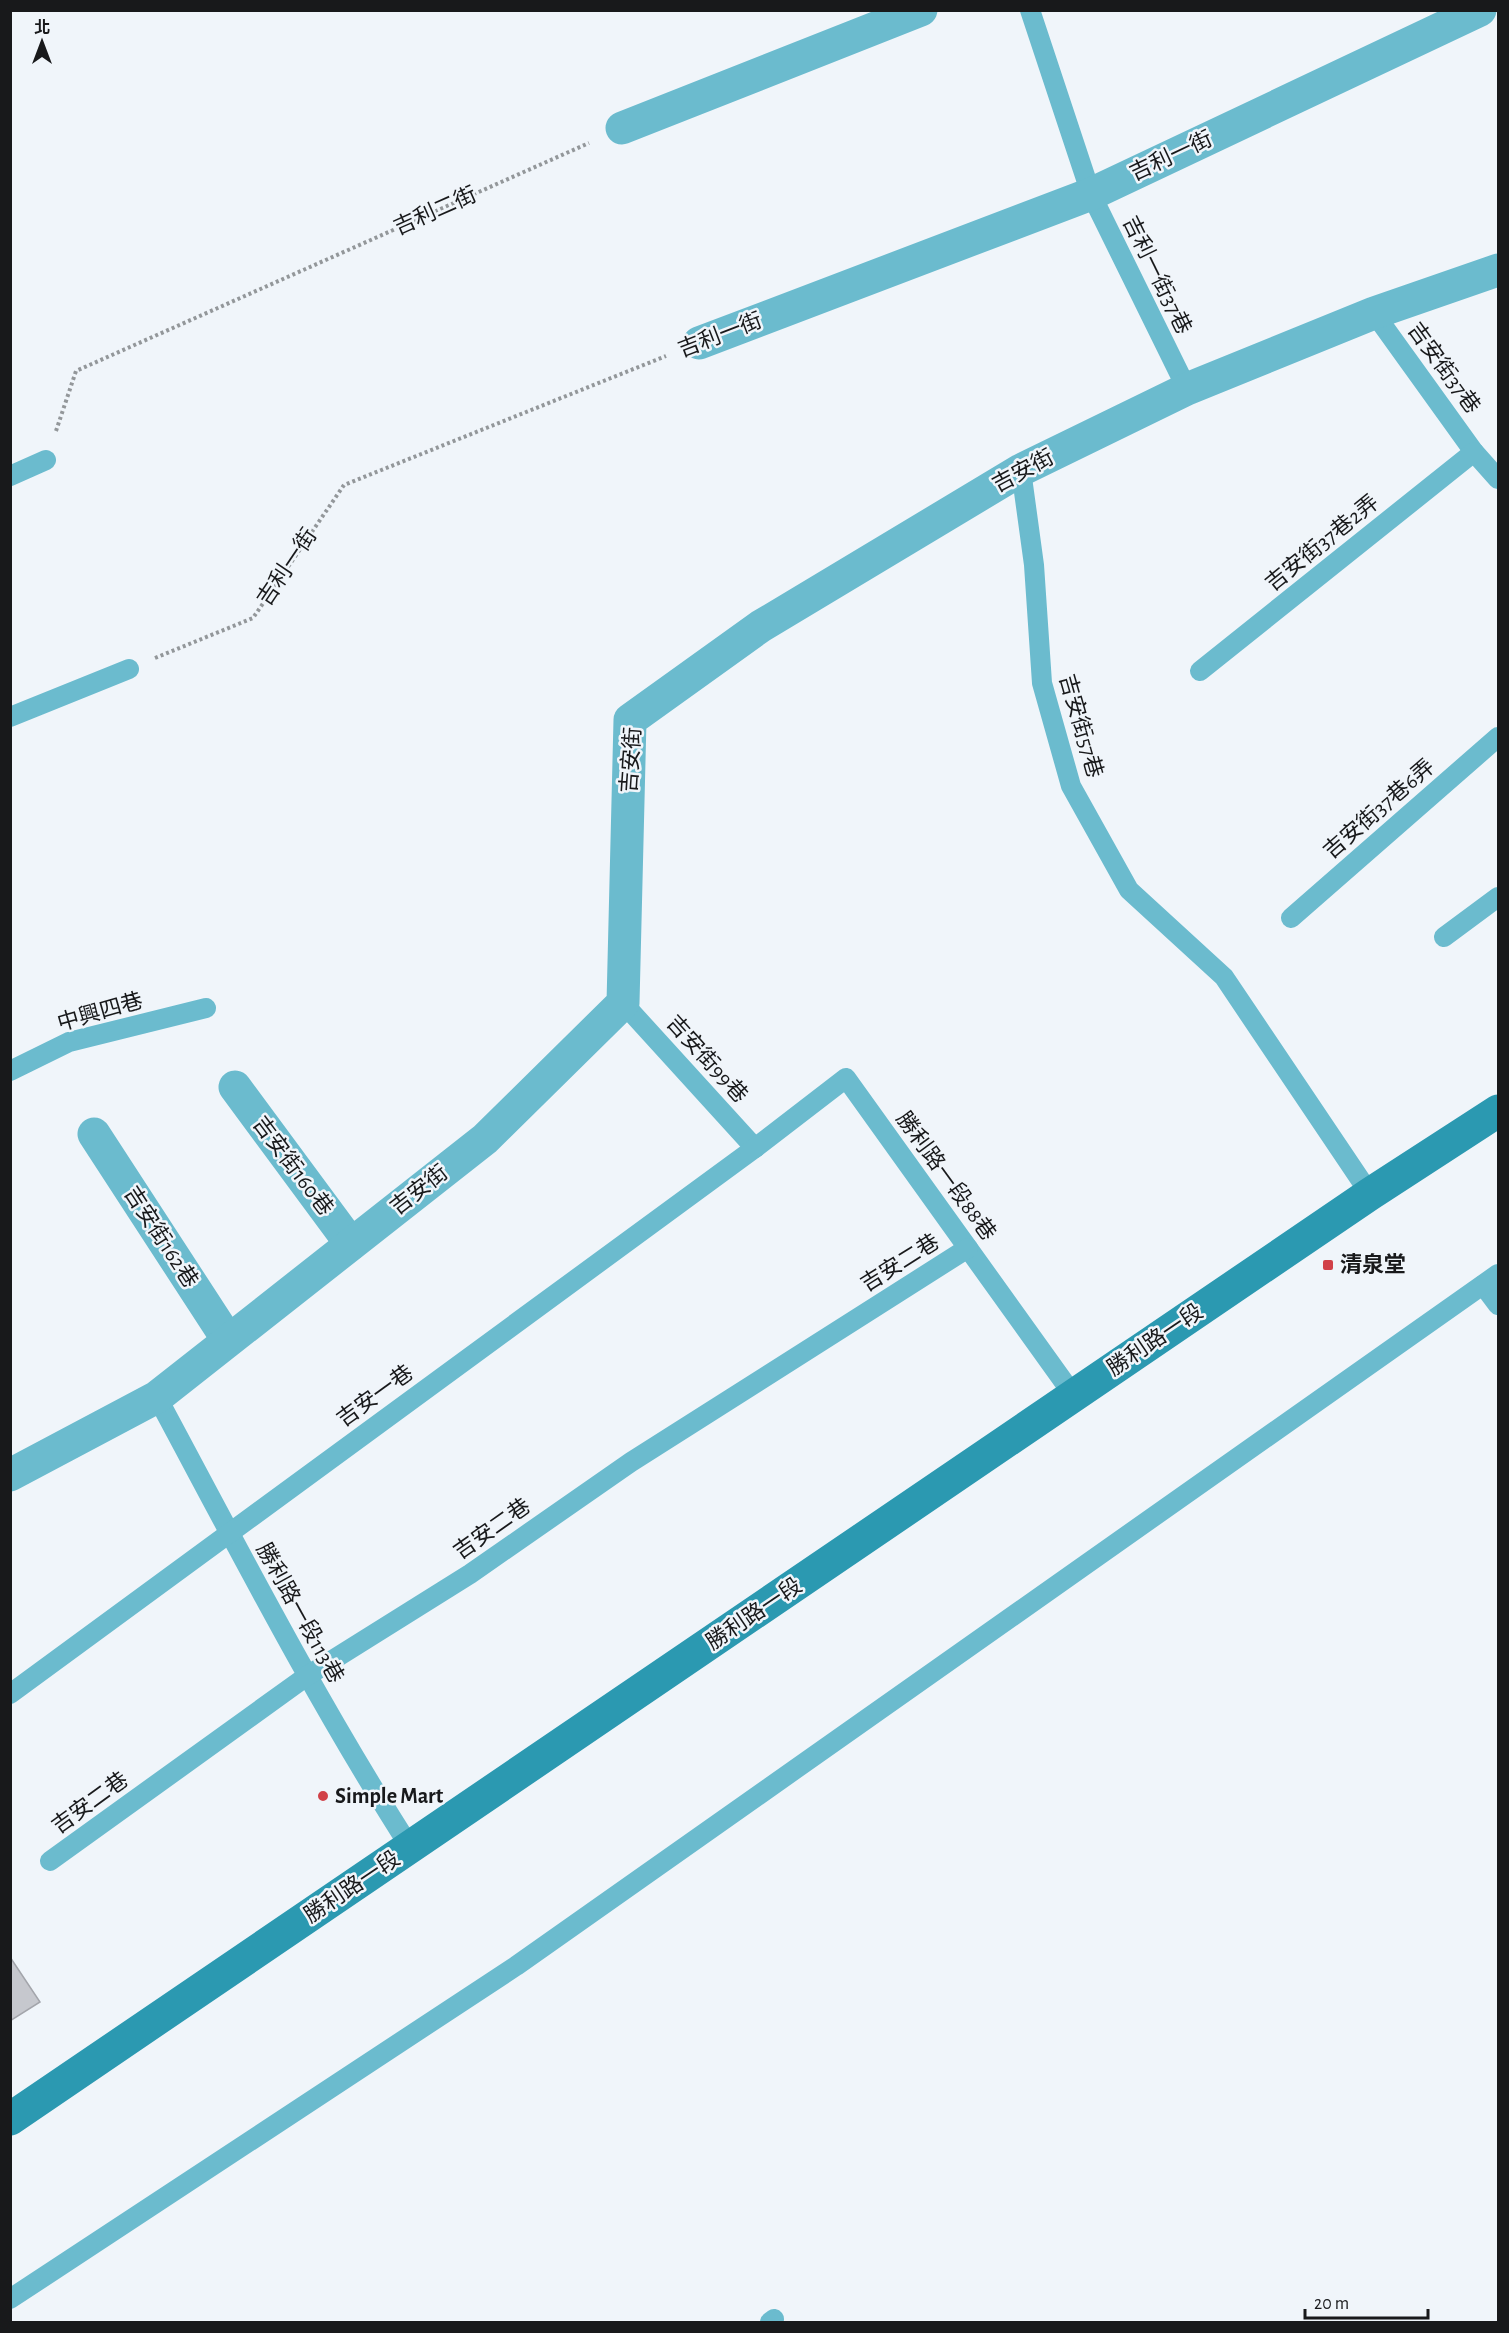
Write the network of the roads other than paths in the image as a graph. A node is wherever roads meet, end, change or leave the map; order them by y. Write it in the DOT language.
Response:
graph roads {
  1 [pos="921,10"];
  2 [pos="1030,10"];
  3 [pos="1480,10"];
  4 [pos="622,129"];
  5 [pos="1091,194"];
  6 [pos="1498,270"];
  7 [pos="1374,313"];
  8 [pos="699,343"];
  9 [pos="1187,389"];
  10 [pos="1474,452"];
  11 [pos="46,460"];
  12 [pos="1021,470"];
  13 [pos="10,476"];
  14 [pos="1498,479"];
  15 [pos="129,669"];
  16 [pos="1200,671"];
  17 [pos="10,717"];
  18 [pos="1498,736"];
  19 [pos="1498,897"];
  20 [pos="1291,918"];
  21 [pos="1444,937"];
  22 [pos="623,1003"];
  23 [pos="206,1008"];
  24 [pos="10,1071"];
  25 [pos="235,1087"];
  26 [pos="1498,1112"];
  27 [pos="94,1134"];
  28 [pos="754,1148"];
  29 [pos="1370,1194"];
  30 [pos="351,1244"];
  31 [pos="968,1248"];
  32 [pos="1491,1279"];
  33 [pos="1498,1305"];
  34 [pos="228,1340"];
  35 [pos="157,1396"];
  36 [pos="1074,1396"];
  37 [pos="10,1475"];
  38 [pos="230,1532"];
  39 [pos="307,1676"];
  40 [pos="18,1689"];
  41 [pos="410,1847"];
  42 [pos="50,1861"];
  43 [pos="10,2119"];
  44 [pos="10,2299"];
  1 -- 4 [label="street"];
  2 -- 5 [label="lane, 吉利一街37巷"];
  3 -- 5 [label="street, 吉利一街"];
  5 -- 8 [label="street, 吉利一街"];
  5 -- 9 [label="lane, 吉利一街37巷"];
  6 -- 7 [label="street, 吉安街"];
  7 -- 9 [label="street, 吉安街"];
  7 -- 10 [label="lane, 吉安街37巷"];
  9 -- 12 [label="street, 吉安街"];
  10 -- 14 [label="lane, 吉安街37巷"];
  10 -- 16 [label="lane, 吉安街37巷2弄"];
  11 -- 13 [label="lane"];
  12 -- 22 [label="street, 吉安街"];
  12 -- 29 [label="lane, 吉安街57巷"];
  15 -- 17 [label="lane"];
  18 -- 20 [label="lane, 吉安街37巷6弄"];
  19 -- 21 [label="lane"];
  22 -- 28 [label="lane, 吉安街99巷"];
  22 -- 30 [label="street, 吉安街"];
  23 -- 24 [label="lane, 中興四巷"];
  25 -- 30 [label="street, 吉安街160巷"];
  26 -- 29 [label="main road, 勝利路一段"];
  27 -- 34 [label="street, 吉安街162巷"];
  28 -- 31 [label="lane, 勝利路一段88巷"];
  28 -- 38 [label="lane, 吉安一巷"];
  29 -- 36 [label="main road, 勝利路一段"];
  30 -- 34 [label="street, 吉安街"];
  31 -- 36 [label="lane, 勝利路一段88巷"];
  31 -- 39 [label="lane, 吉安二巷"];
  32 -- 33 [label="lane"];
  32 -- 44 [label="lane"];
  34 -- 35 [label="street, 吉安街"];
  35 -- 37 [label="street, 吉安街"];
  35 -- 38 [label="lane, 勝利路一段113巷"];
  36 -- 41 [label="main road, 勝利路一段"];
  38 -- 39 [label="lane, 勝利路一段113巷"];
  38 -- 40 [label="lane, 吉安一巷"];
  39 -- 41 [label="lane, 勝利路一段113巷"];
  39 -- 42 [label="lane, 吉安二巷"];
  41 -- 43 [label="main road, 勝利路一段"];
}
